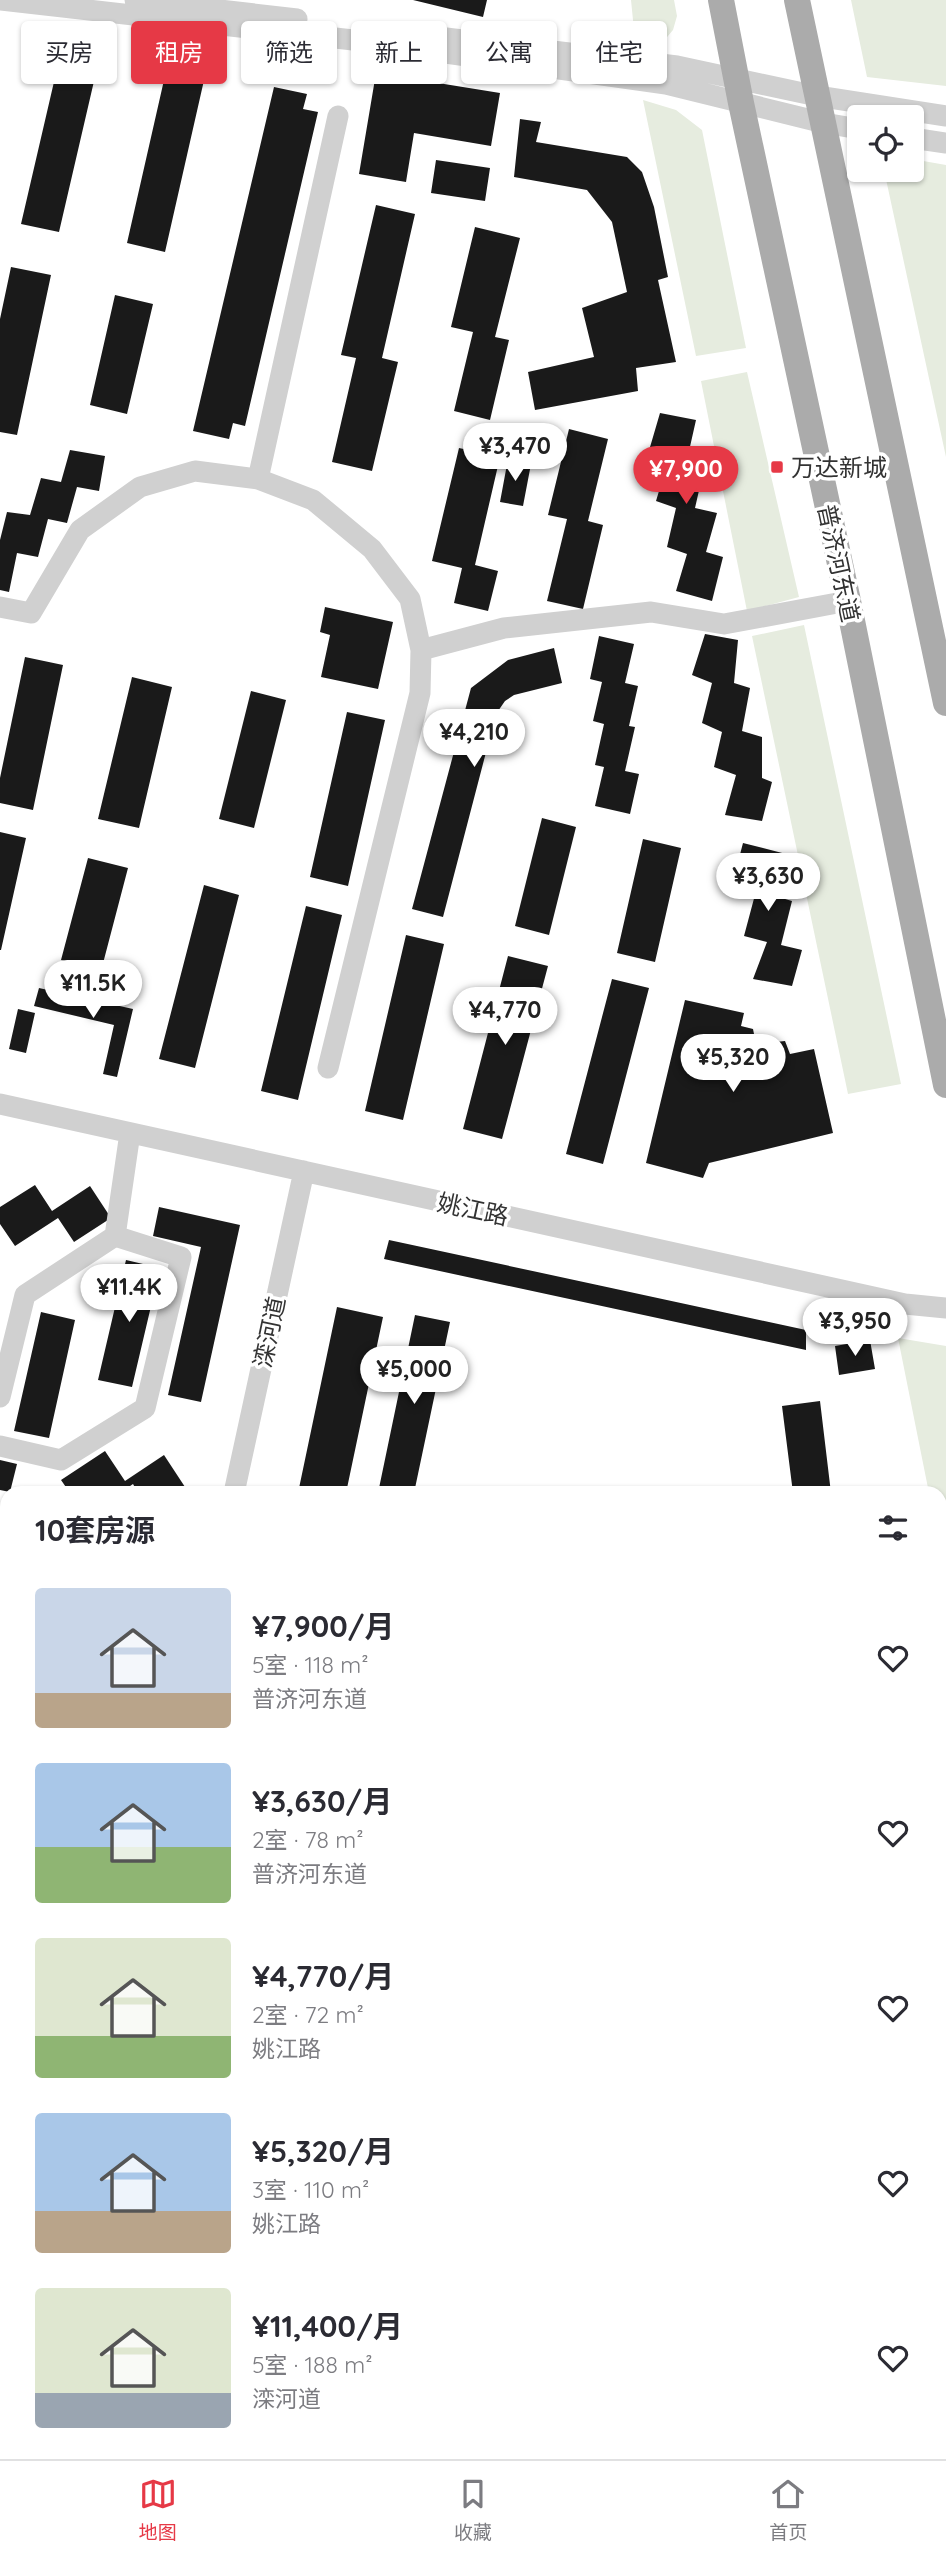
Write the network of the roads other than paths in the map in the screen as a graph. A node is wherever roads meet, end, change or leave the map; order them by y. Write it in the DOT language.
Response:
graph roads {
  1 [pos="0,0"];
  2 [pos="135,0"];
  3 [pos="721,0"];
  4 [pos="797,0"];
  5 [pos="263,14"];
  6 [pos="736,77"];
  7 [pos="817,96"];
  8 [pos="741,103"];
  9 [pos="338,116"];
  10 [pos="946,116"];
  11 [pos="824,123"];
  12 [pos="847,127"];
  13 [pos="924,140"];
  14 [pos="946,144"];
  15 [pos="258,479"];
  16 [pos="848,601"];
  17 [pos="0,607"];
  18 [pos="421,650"];
  19 [pos="946,703"];
  20 [pos="328,1068"];
  21 [pos="946,1085"];
  22 [pos="0,1104"];
  23 [pos="131,1133"];
  24 [pos="304,1171"];
  25 [pos="115,1236"];
  26 [pos="946,1308"];
  27 [pos="0,1396"];
  28 [pos="0,1446"];
  29 [pos="236,1486"];
  1 -- 5 [label="street"];
  2 -- 5 [label="street"];
  3 -- 6 [label="main road, 普济河东道"];
  4 -- 7 [label="main road"];
  5 -- 6 [label="street"];
  5 -- 8 [label="street"];
  6 -- 7 [label="street"];
  6 -- 8 [label="main road, 普济河东道"];
  7 -- 10 [label="street"];
  7 -- 11 [label="main road"];
  8 -- 11 [label="street"];
  8 -- 16 [label="main road, 普济河东道"];
  9 -- 15 [label="street"];
  11 -- 12 [label="street"];
  11 -- 19 [label="main road"];
  13 -- 14 [label="street"];
  15 -- 17 [label="street"];
  15 -- 18 [label="street"];
  16 -- 18 [label="street"];
  16 -- 21 [label="main road, 普济河东道"];
  18 -- 20 [label="street"];
  22 -- 23 [label="street, 姚江路"];
  23 -- 24 [label="street, 姚江路"];
  23 -- 25 [label="street"];
  24 -- 26 [label="street, 姚江路"];
  24 -- 29 [label="street, 滦河道"];
  25 -- 27 [label="street"];
  25 -- 28 [label="street"];
}
